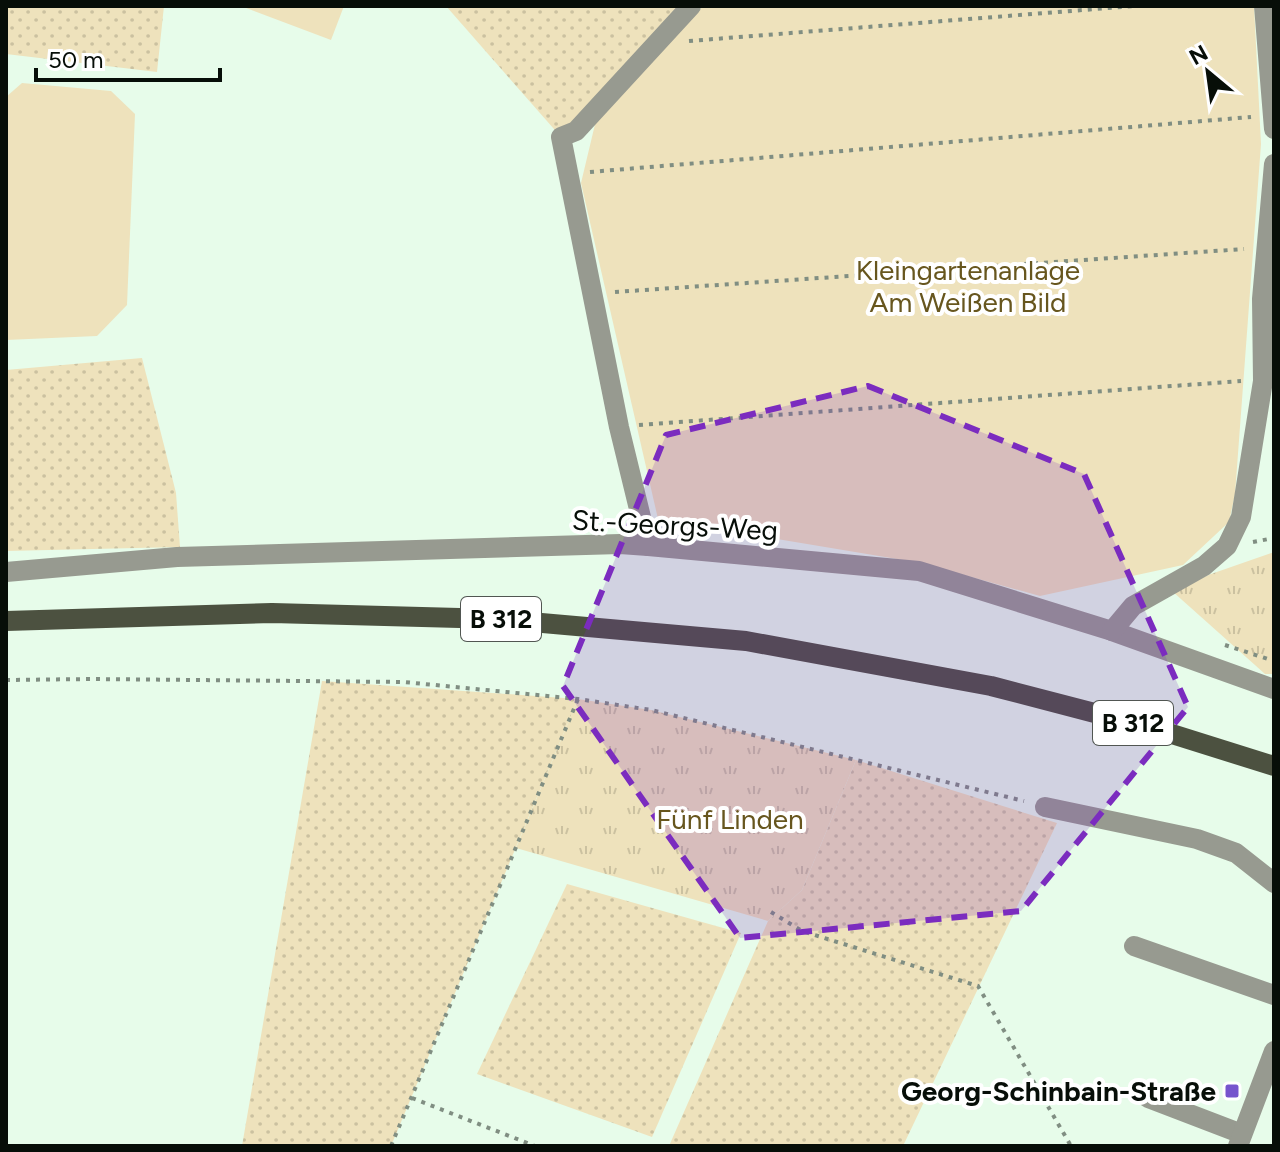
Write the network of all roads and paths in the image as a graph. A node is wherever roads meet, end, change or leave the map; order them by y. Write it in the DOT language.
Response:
graph roads {
  1 [pos="691,6"];
  2 [pos="1134,6"];
  3 [pos="1264,6"];
  4 [pos="657,44"];
  5 [pos="1273,122"];
  6 [pos="1274,164"];
  7 [pos="568,173"];
  8 [pos="1267,248"];
  9 [pos="593,293"];
  10 [pos="1263,381"];
  11 [pos="619,427"];
  12 [pos="648,546"];
  13 [pos="6,572"];
  14 [pos="6,621"];
  15 [pos="1112,631"];
  16 [pos="6,680"];
  17 [pos="1274,689"];
  18 [pos="578,699"];
  19 [pos="1274,766"];
  20 [pos="1045,807"];
  21 [pos="1274,883"];
  22 [pos="771,912"];
  23 [pos="1134,946"];
  24 [pos="1274,995"];
  25 [pos="1274,1051"];
  26 [pos="412,1098"];
  27 [pos="1148,1098"];
  28 [pos="1240,1140"];
  29 [pos="391,1146"];
  30 [pos="535,1146"];
  31 [pos="1071,1146"];
  1 -- 4 [label="street"];
  2 -- 4 [label="path"];
  3 -- 5 [label="street"];
  4 -- 7 [label="street"];
  5 -- 7 [label="path"];
  6 -- 8 [label="street"];
  7 -- 9 [label="street"];
  8 -- 9 [label="path"];
  8 -- 10 [label="street"];
  9 -- 11 [label="street"];
  10 -- 11 [label="path"];
  10 -- 15 [label="street"];
  11 -- 12 [label="street"];
  12 -- 13 [label="street, St.-Georgs-Weg"];
  12 -- 15 [label="street, St.-Georgs-Weg"];
  14 -- 19 [label="main road, B 312"];
  15 -- 17 [label="street, St.-Georgs-Weg"];
  16 -- 18 [label="path"];
  18 -- 20 [label="path"];
  18 -- 26 [label="path"];
  20 -- 21 [label="street"];
  22 -- 31 [label="path"];
  23 -- 24 [label="street"];
  25 -- 28 [label="street"];
  26 -- 29 [label="path"];
  26 -- 30 [label="path"];
  27 -- 28 [label="street"];
}
